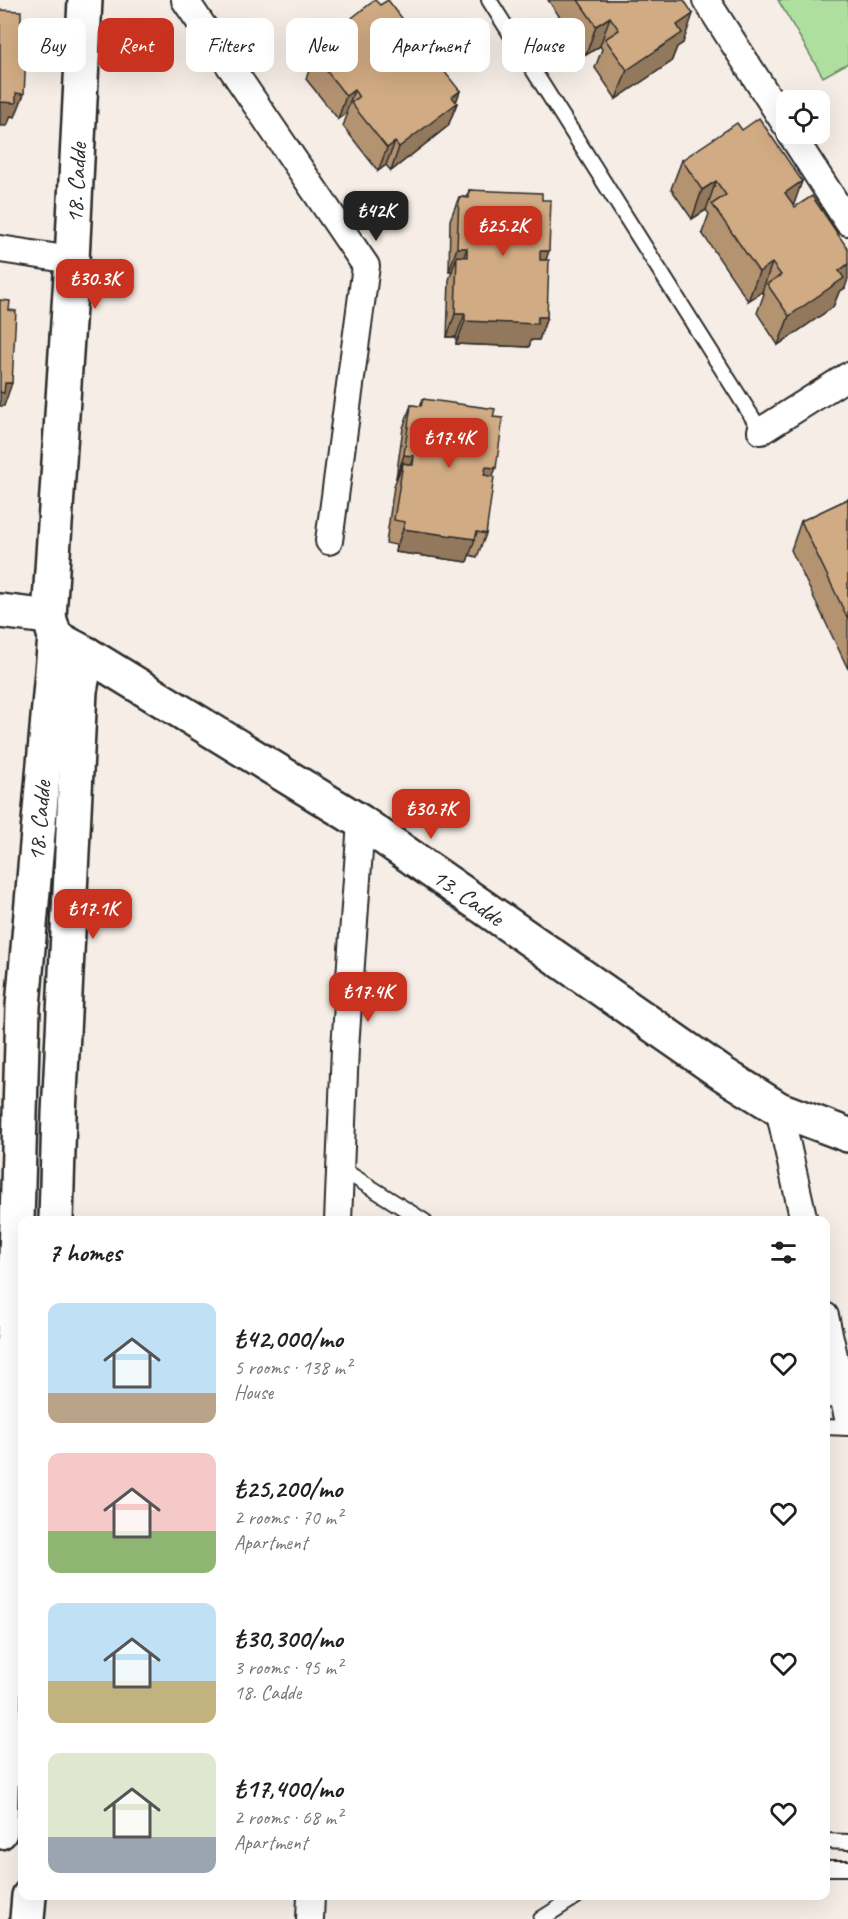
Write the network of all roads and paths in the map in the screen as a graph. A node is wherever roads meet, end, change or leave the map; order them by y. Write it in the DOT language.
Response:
graph roads {
  1 [pos="85,0"];
  2 [pos="185,0"];
  3 [pos="489,0"];
  4 [pos="706,0"];
  5 [pos="776,109"];
  6 [pos="797,144"];
  7 [pos="848,222"];
  8 [pos="0,249"];
  9 [pos="72,260"];
  10 [pos="848,376"];
  11 [pos="761,431"];
  12 [pos="329,541"];
  13 [pos="0,611"];
  14 [pos="52,627"];
  15 [pos="87,654"];
  16 [pos="361,822"];
  17 [pos="779,1110"];
  18 [pos="848,1136"];
  19 [pos="340,1168"];
  20 [pos="56,1216"];
  21 [pos="338,1216"];
  22 [pos="416,1216"];
  23 [pos="803,1216"];
  24 [pos="830,1348"];
  25 [pos="839,1407"];
  26 [pos="830,1427"];
  27 [pos="848,1428"];
  28 [pos="0,1832"];
  29 [pos="830,1841"];
  30 [pos="848,1842"];
  31 [pos="830,1868"];
  32 [pos="848,1868"];
  33 [pos="29,1900"];
  34 [pos="311,1900"];
  35 [pos="571,1900"];
  36 [pos="27,1919"];
  37 [pos="310,1919"];
  38 [pos="541,1919"];
  1 -- 9 [label="street, 18. Cadde"];
  2 -- 12 [label="street"];
  3 -- 11 [label="lane"];
  4 -- 5 [label="street"];
  6 -- 7 [label="street"];
  8 -- 9 [label="street"];
  9 -- 14 [label="street, 18. Cadde"];
  10 -- 11 [label="street"];
  13 -- 14 [label="street, 13. Cadde"];
  14 -- 15 [label="street, 13. Cadde"];
  14 -- 28 [label="street, 18. Cadde"];
  15 -- 16 [label="street, 13. Cadde"];
  15 -- 20 [label="street, 18. Cadde"];
  16 -- 17 [label="street, 13. Cadde"];
  16 -- 19 [label="street"];
  17 -- 18 [label="street, 13. Cadde"];
  17 -- 23 [label="street"];
  19 -- 21 [label="street"];
  19 -- 22 [label="lane"];
  24 -- 25 [label="street"];
  26 -- 27 [label="lane"];
  29 -- 30 [label="lane"];
  31 -- 32 [label="lane"];
  33 -- 36 [label="street"];
  34 -- 37 [label="street"];
  35 -- 38 [label="lane"];
}
